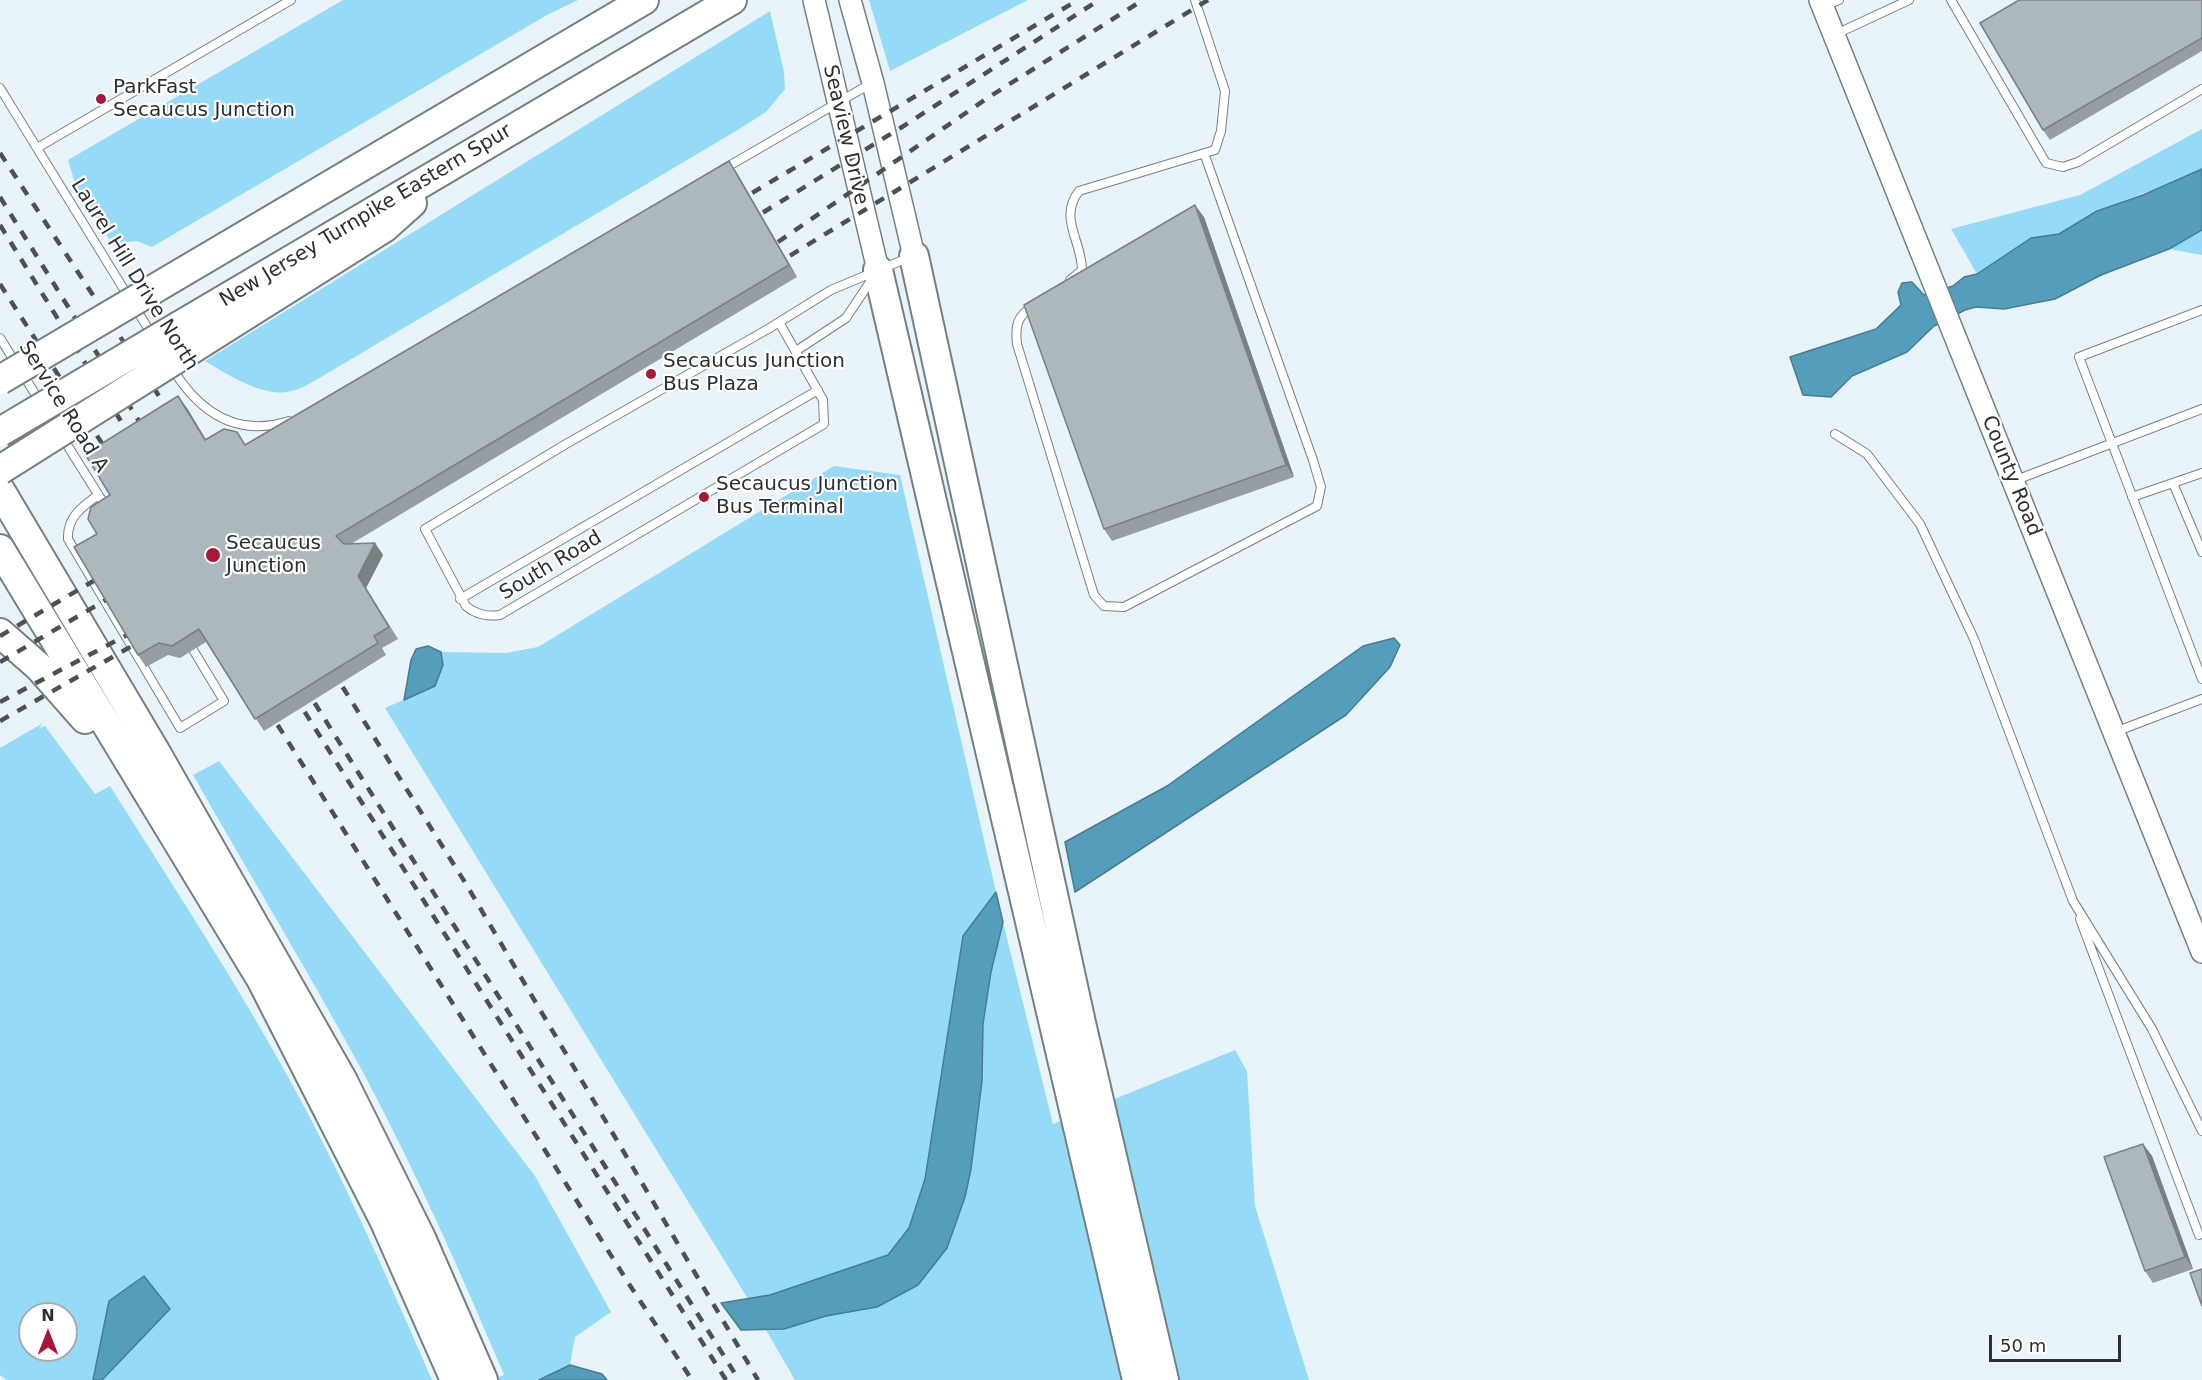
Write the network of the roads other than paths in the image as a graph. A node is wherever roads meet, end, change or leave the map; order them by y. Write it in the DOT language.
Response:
graph roads {
  1 [pos="291,0"];
  2 [pos="644,0"];
  3 [pos="732,0"];
  4 [pos="814,0"];
  5 [pos="849,0"];
  6 [pos="1196,0"];
  7 [pos="1910,0"];
  8 [pos="1951,0"];
  9 [pos="1827,2"];
  10 [pos="1835,35"];
  11 [pos="873,83"];
  12 [pos="0,88"];
  13 [pos="2202,89"];
  14 [pos="837,103"];
  15 [pos="37,148"];
  16 [pos="1204,153"];
  17 [pos="710,177"];
  18 [pos="915,256"];
  19 [pos="878,270"];
  20 [pos="1060,289"];
  21 [pos="1041,301"];
  22 [pos="2202,310"];
  23 [pos="779,322"];
  24 [pos="0,338"];
  25 [pos="176,340"];
  26 [pos="796,351"];
  27 [pos="164,354"];
  28 [pos="0,380"];
  29 [pos="818,390"];
  30 [pos="2202,409"];
  31 [pos="296,419"];
  32 [pos="0,432"];
  33 [pos="1835,434"];
  34 [pos="2111,442"];
  35 [pos="0,470"];
  36 [pos="2202,473"];
  37 [pos="2013,481"];
  38 [pos="2173,483"];
  39 [pos="0,490"];
  40 [pos="98,495"];
  41 [pos="2132,497"];
  42 [pos="110,513"];
  43 [pos="0,549"];
  44 [pos="2202,552"];
  45 [pos="460,599"];
  46 [pos="181,630"];
  47 [pos="0,633"];
  48 [pos="2202,679"];
  49 [pos="2202,699"];
  50 [pos="2114,733"];
  51 [pos="2073,901"];
  52 [pos="2202,952"];
  53 [pos="295,1048"];
  54 [pos="2202,1131"];
  55 [pos="2199,1235"];
  56 [pos="467,1376"];
  57 [pos="1137,1380"];
  58 [pos="1164,1380"];
  1 -- 15 [label="lane"];
  2 -- 28 [label="highway, bridge"];
  3 -- 25 [label="highway, New Jersey Turnpike Eastern Spur"];
  4 -- 14 [label="main road, Seaview Drive"];
  5 -- 11 [label="main road, Seaview Drive"];
  6 -- 16 [label="lane"];
  7 -- 10 [label="lane"];
  8 -- 13 [label="lane"];
  9 -- 10 [label="main road, County Road"];
  10 -- 37 [label="main road, County Road"];
  11 -- 14 [label="lane"];
  11 -- 18 [label="main road, Seaview Drive"];
  12 -- 15 [label="lane, Laurel Hill Drive North"];
  14 -- 17 [label="lane"];
  14 -- 19 [label="main road, Seaview Drive"];
  15 -- 25 [label="lane, Laurel Hill Drive North"];
  16 -- 20 [label="lane"];
  16 -- 21 [label="lane"];
  18 -- 19 [label="lane"];
  18 -- 58 [label="highway"];
  19 -- 23 [label="lane"];
  19 -- 26 [label="lane"];
  19 -- 57 [label="highway"];
  22 -- 34 [label="lane"];
  23 -- 26 [label="lane, South Road"];
  23 -- 45 [label="lane"];
  24 -- 40 [label="lane, Service Road A"];
  25 -- 32 [label="highway, New Jersey Turnpike Eastern Spur, bridge"];
  25 -- 35 [label="highway, bridge"];
  26 -- 29 [label="lane, South Road"];
  27 -- 31 [label="lane, Laurel Hill Drive North"];
  29 -- 45 [label="lane"];
  29 -- 45 [label="lane, South Road"];
  30 -- 34 [label="lane"];
  33 -- 51 [label="lane"];
  34 -- 37 [label="lane"];
  34 -- 41 [label="lane"];
  36 -- 38 [label="lane"];
  37 -- 50 [label="main road, County Road"];
  38 -- 41 [label="lane"];
  38 -- 44 [label="lane"];
  39 -- 56 [label="highway"];
  40 -- 42 [label="lane, Service Road A"];
  40 -- 46 [label="lane"];
  41 -- 48 [label="lane"];
  43 -- 53 [label="highway"];
  47 -- 53 [label="highway"];
  49 -- 50 [label="lane"];
  50 -- 52 [label="main road, County Road"];
  51 -- 54 [label="lane"];
  51 -- 55 [label="lane"];
  53 -- 56 [label="highway"];
}
